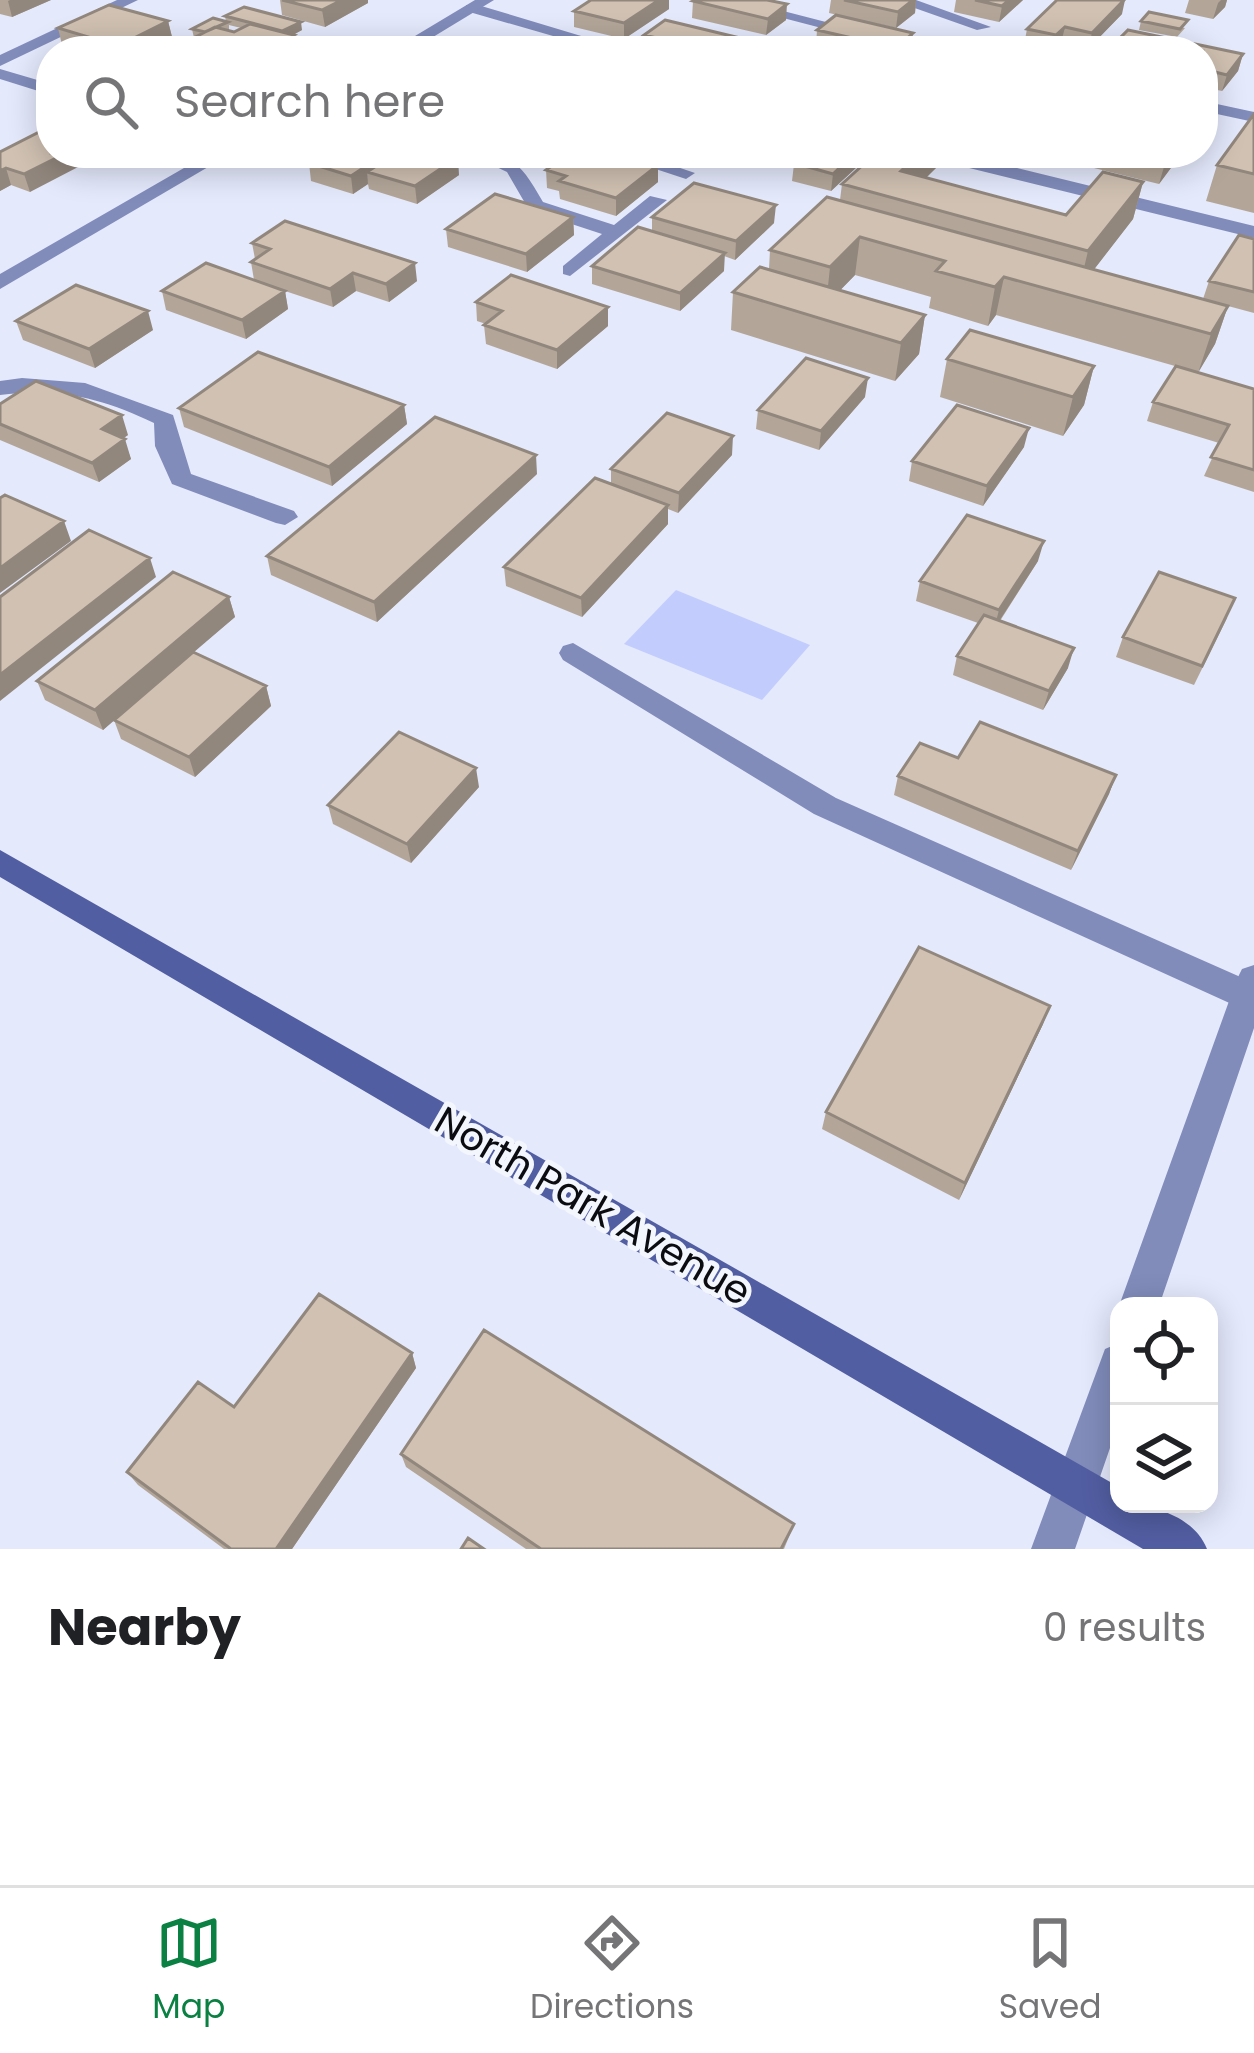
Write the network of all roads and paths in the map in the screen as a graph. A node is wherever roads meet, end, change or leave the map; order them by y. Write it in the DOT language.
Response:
graph roads {
  1 [pos="130,0"];
  2 [pos="722,0"];
  3 [pos="900,0"];
  4 [pos="479,4"];
  5 [pos="983,28"];
  6 [pos="55,36"];
  7 [pos="424,36"];
  8 [pos="577,36"];
  9 [pos="869,36"];
  10 [pos="36,45"];
  11 [pos="0,62"];
  12 [pos="0,74"];
  13 [pos="36,85"];
  14 [pos="1218,109"];
  15 [pos="1254,117"];
  16 [pos="197,168"];
  17 [pos="514,168"];
  18 [pos="668,168"];
  19 [pos="993,168"];
  20 [pos="686,173"];
  21 [pos="656,200"];
  22 [pos="615,232"];
  23 [pos="1254,232"];
  24 [pos="570,270"];
  25 [pos="0,283"];
  26 [pos="0,388"];
  27 [pos="285,517"];
  28 [pos="573,653"];
  29 [pos="0,862"];
  30 [pos="1251,988"];
  31 [pos="1142,1297"];
  32 [pos="1110,1389"];
  33 [pos="1076,1486"];
  34 [pos="1053,1549"];
  35 [pos="1185,1549"];
  1 -- 6 [label="street"];
  2 -- 9 [label="street"];
  3 -- 5 [label="street"];
  4 -- 7 [label="street"];
  4 -- 8 [label="street"];
  10 -- 11 [label="street"];
  12 -- 13 [label="street"];
  14 -- 15 [label="street"];
  16 -- 25 [label="street"];
  17 -- 22 [label="street"];
  18 -- 20 [label="street"];
  19 -- 23 [label="street"];
  21 -- 22 [label="street"];
  22 -- 24 [label="street"];
  26 -- 27 [label="street"];
  28 -- 30 [label="street"];
  29 -- 33 [label="street, North Park Avenue"];
  30 -- 31 [label="street"];
  32 -- 33 [label="street"];
  33 -- 34 [label="street"];
  33 -- 35 [label="street, North Park Avenue"];
}
